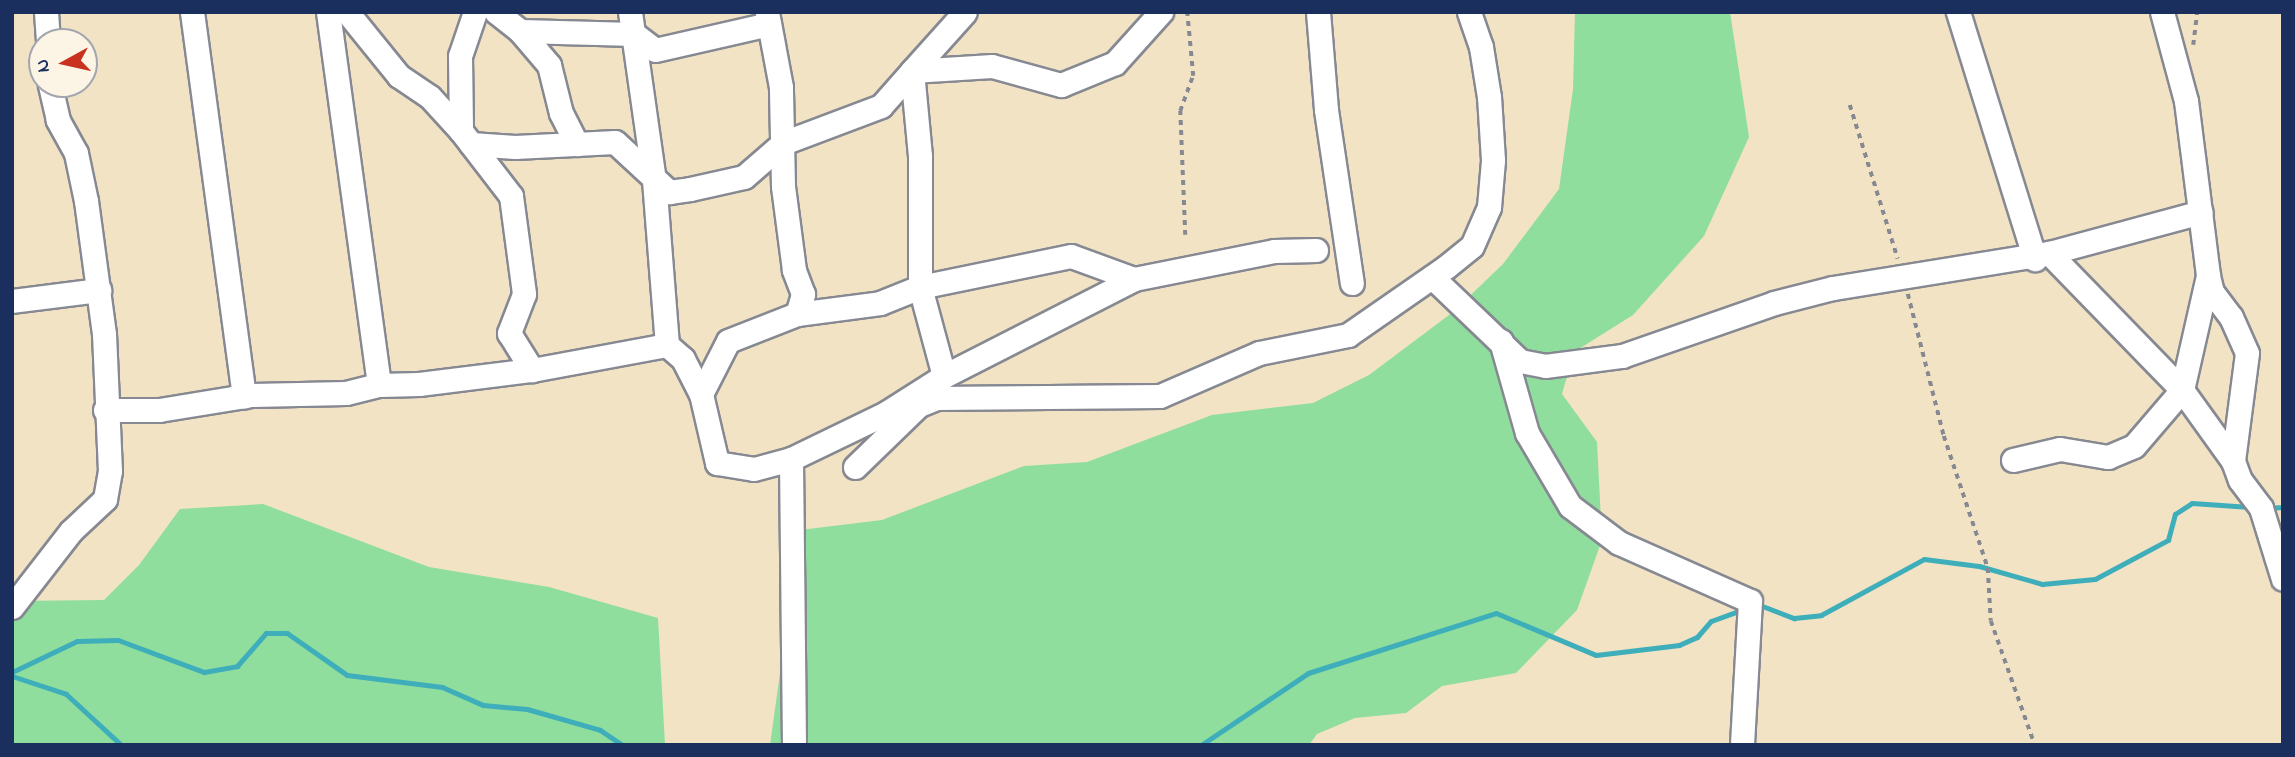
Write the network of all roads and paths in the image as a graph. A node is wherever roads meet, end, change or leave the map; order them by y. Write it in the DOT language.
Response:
graph roads {
  1 [pos="192,12"];
  2 [pos="328,12"];
  3 [pos="346,12"];
  4 [pos="475,12"];
  5 [pos="496,12"];
  6 [pos="965,12"];
  7 [pos="1161,12"];
  8 [pos="1187,12"];
  9 [pos="1318,12"];
  10 [pos="1469,12"];
  11 [pos="1958,12"];
  12 [pos="2162,12"];
  13 [pos="768,18"];
  14 [pos="632,23"];
  15 [pos="520,31"];
  16 [pos="912,71"];
  17 [pos="53,98"];
  18 [pos="1850,105"];
  19 [pos="466,137"];
  20 [pos="783,143"];
  21 [pos="577,144"];
  22 [pos="654,180"];
  23 [pos="2201,212"];
  24 [pos="1185,235"];
  25 [pos="1316,250"];
  26 [pos="2042,256"];
  27 [pos="2208,276"];
  28 [pos="1432,277"];
  29 [pos="1904,277"];
  30 [pos="1134,279"];
  31 [pos="1352,284"];
  32 [pos="920,287"];
  33 [pos="99,290"];
  34 [pos="12,301"];
  35 [pos="797,313"];
  36 [pos="1501,341"];
  37 [pos="667,345"];
  38 [pos="532,370"];
  39 [pos="944,376"];
  40 [pos="379,385"];
  41 [pos="2182,390"];
  42 [pos="701,394"];
  43 [pos="244,396"];
  44 [pos="105,410"];
  45 [pos="791,459"];
  46 [pos="2013,460"];
  47 [pos="2233,461"];
  48 [pos="855,467"];
  49 [pos="2283,579"];
  50 [pos="12,607"];
  51 [pos="794,745"];
  52 [pos="1742,745"];
  53 [pos="2035,745"];
  1 -- 43 [label="street"];
  2 -- 40 [label="street"];
  3 -- 19 [label="street"];
  4 -- 19 [label="street"];
  5 -- 15 [label="street"];
  6 -- 16 [label="street"];
  7 -- 16 [label="street"];
  8 -- 24 [label="path"];
  9 -- 31 [label="street"];
  10 -- 28 [label="street"];
  11 -- 26 [label="street"];
  12 -- 23 [label="street"];
  13 -- 14 [label="street"];
  13 -- 20 [label="street"];
  14 -- 15 [label="street"];
  14 -- 22 [label="street"];
  15 -- 21 [label="street"];
  16 -- 20 [label="street"];
  16 -- 32 [label="street"];
  17 -- 33 [label="street"];
  18 -- 29 [label="path"];
  19 -- 21 [label="street"];
  19 -- 38 [label="street"];
  20 -- 22 [label="street"];
  20 -- 35 [label="street"];
  21 -- 22 [label="street"];
  22 -- 37 [label="street"];
  23 -- 26 [label="street"];
  23 -- 27 [label="street"];
  25 -- 30 [label="street"];
  26 -- 29 [label="street"];
  26 -- 41 [label="street"];
  27 -- 41 [label="street"];
  27 -- 47 [label="street"];
  28 -- 36 [label="street"];
  28 -- 48 [label="street"];
  29 -- 36 [label="street"];
  29 -- 53 [label="path"];
  30 -- 32 [label="street"];
  30 -- 39 [label="street"];
  32 -- 35 [label="street"];
  32 -- 39 [label="street"];
  33 -- 34 [label="street"];
  33 -- 44 [label="street"];
  35 -- 42 [label="street"];
  36 -- 52 [label="street"];
  37 -- 38 [label="street"];
  37 -- 42 [label="street"];
  38 -- 40 [label="street"];
  39 -- 45 [label="street"];
  40 -- 43 [label="street"];
  41 -- 46 [label="street"];
  41 -- 47 [label="street"];
  42 -- 45 [label="street"];
  43 -- 44 [label="street"];
  44 -- 50 [label="street"];
  45 -- 51 [label="street"];
  47 -- 49 [label="street"];
}
